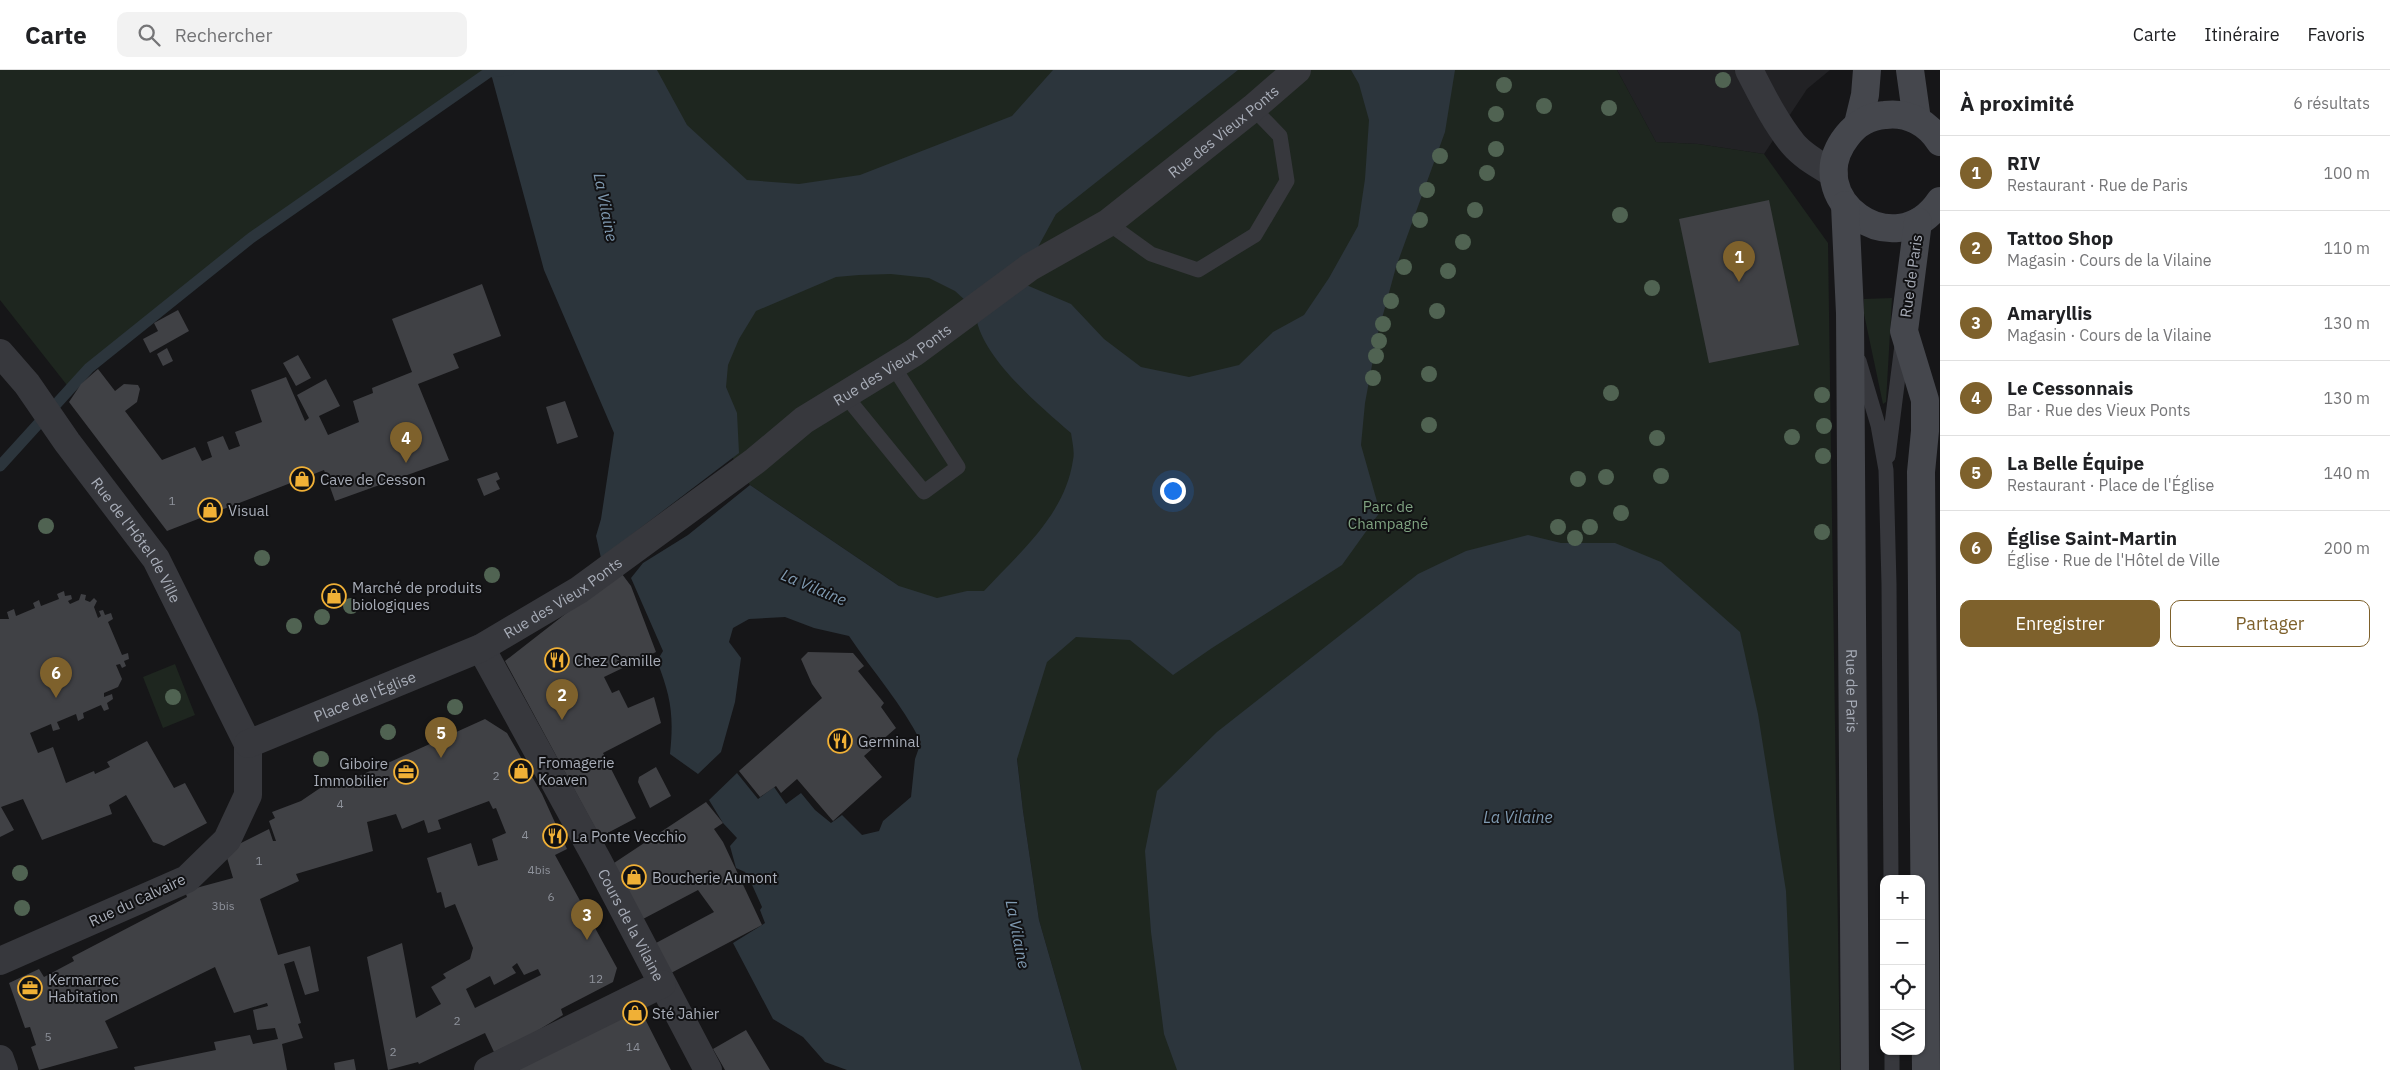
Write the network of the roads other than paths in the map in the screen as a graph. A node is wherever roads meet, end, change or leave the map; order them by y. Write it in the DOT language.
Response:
graph roads {
  1 [pos="1297,70"];
  2 [pos="1749,70"];
  3 [pos="1867,70"];
  4 [pos="1910,70"];
  5 [pos="1253,108"];
  6 [pos="1917,120"];
  7 [pos="1858,124"];
  8 [pos="1940,142"];
  9 [pos="1834,174"];
  10 [pos="1845,205"];
  11 [pos="1933,209"];
  12 [pos="1108,223"];
  13 [pos="1850,313"];
  14 [pos="1904,331"];
  15 [pos="0,353"];
  16 [pos="893,366"];
  17 [pos="844,394"];
  18 [pos="1886,470"];
  19 [pos="481,648"];
  20 [pos="248,744"];
  21 [pos="1891,875"];
  22 [pos="0,961"];
  23 [pos="662,984"];
  24 [pos="1892,1055"];
  25 [pos="0,1059"];
  26 [pos="4,1070"];
  27 [pos="488,1070"];
  28 [pos="708,1070"];
  29 [pos="1855,1070"];
  30 [pos="1892,1070"];
  31 [pos="1926,1070"];
  1 -- 5 [label="street, Rue des Vieux Ponts"];
  2 -- 9 [label="street"];
  3 -- 7 [label="main road"];
  4 -- 6 [label="main road"];
  5 -- 12 [label="street, Rue des Vieux Ponts"];
  5 -- 12 [label="lane"];
  6 -- 7 [label="main road"];
  6 -- 8 [label="main road"];
  7 -- 9 [label="main road"];
  9 -- 10 [label="main road"];
  10 -- 11 [label="main road"];
  10 -- 13 [label="main road, Rue de Paris"];
  11 -- 14 [label="main road, Rue de Paris"];
  12 -- 16 [label="street, Rue des Vieux Ponts"];
  13 -- 18 [label="lane, Rue de Paris"];
  13 -- 29 [label="main road, Rue de Paris"];
  14 -- 18 [label="lane, Rue de Paris"];
  14 -- 31 [label="main road, Rue de Paris"];
  15 -- 20 [label="street, Rue de l'Hôtel de Ville"];
  16 -- 17 [label="street, Rue des Vieux Ponts"];
  16 -- 17 [label="lane"];
  17 -- 19 [label="street, Rue des Vieux Ponts"];
  18 -- 21 [label="lane, Rue de Paris"];
  19 -- 20 [label="street, Place de l'Église"];
  19 -- 23 [label="street, Cours de la Vilaine"];
  20 -- 22 [label="street, Rue du Calvaire"];
  23 -- 27 [label="street"];
  23 -- 28 [label="street, Cours de la Vilaine"];
  24 -- 30 [label="lane"];
  25 -- 26 [label="street"];
}
